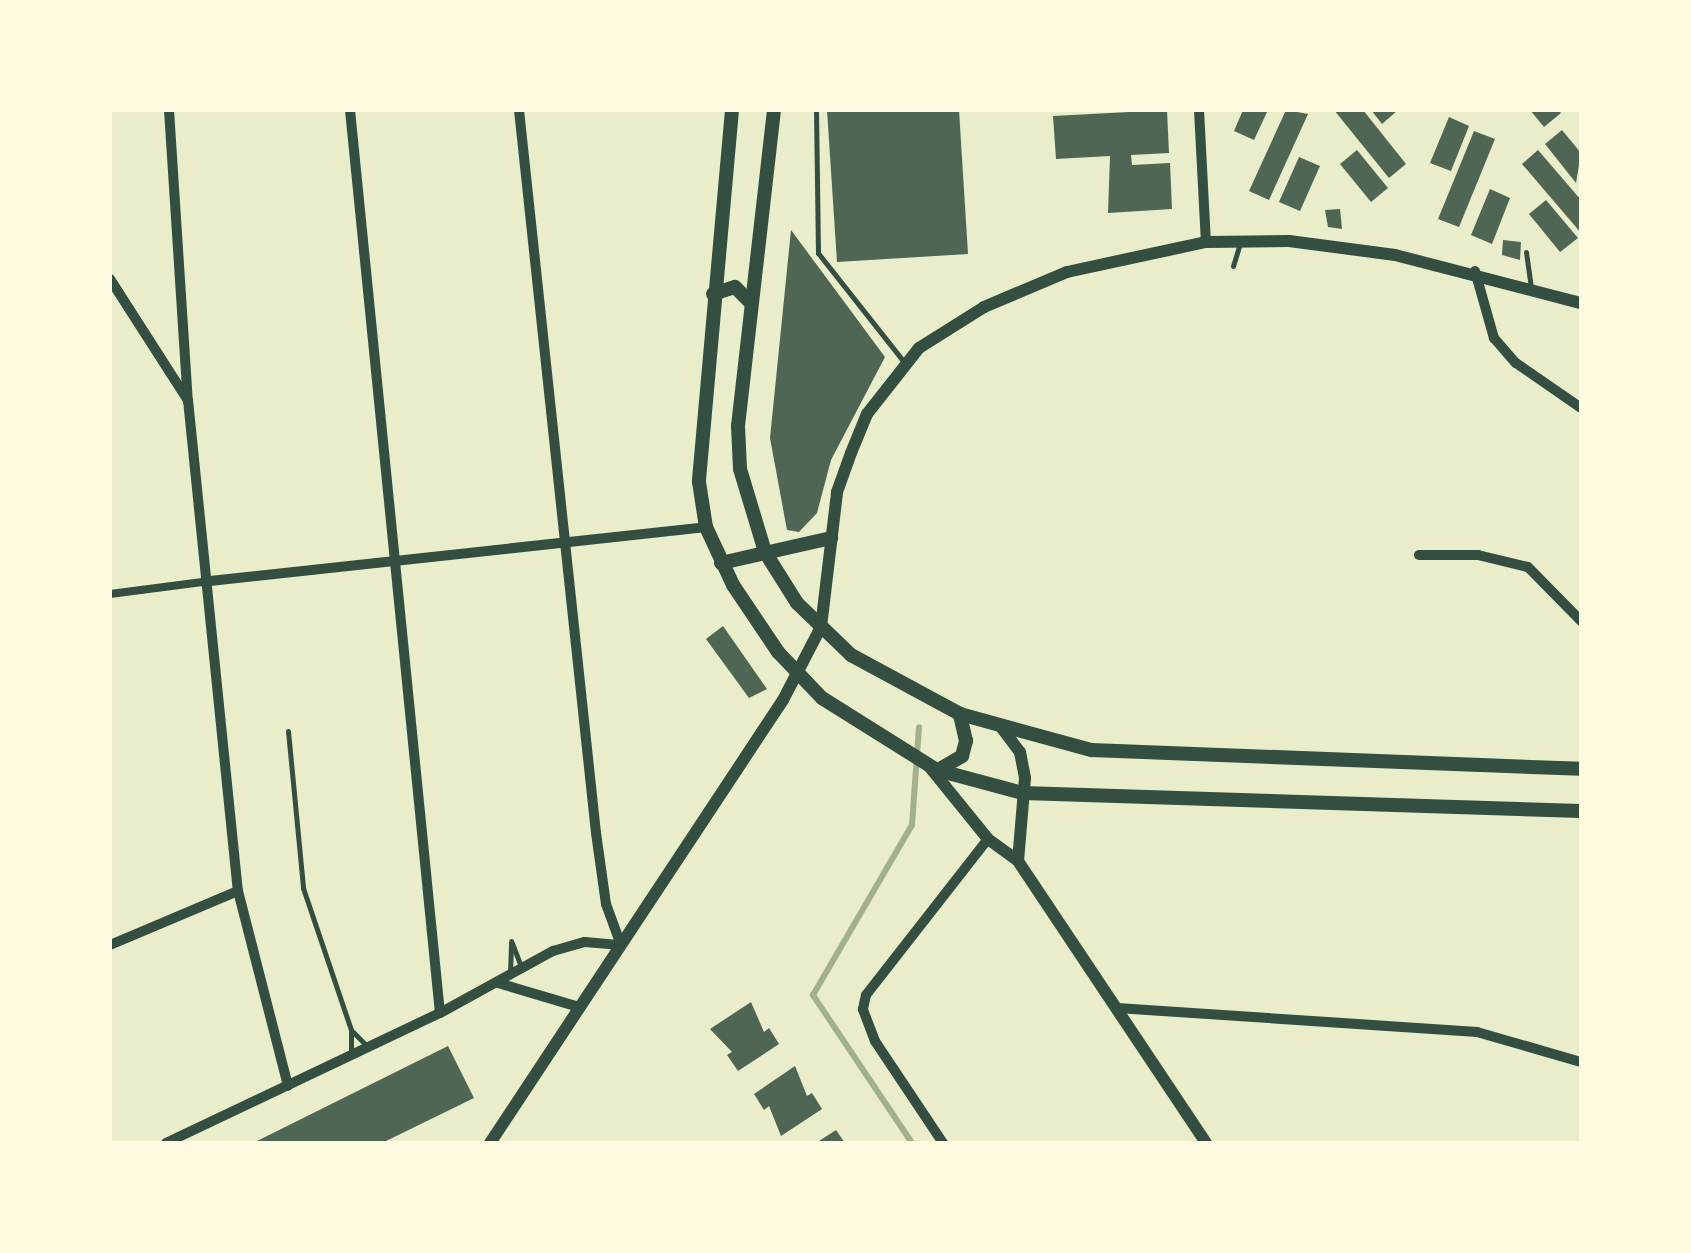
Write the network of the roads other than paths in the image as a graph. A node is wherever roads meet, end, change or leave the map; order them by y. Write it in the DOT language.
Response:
graph roads {
  1 [pos="170,110"];
  2 [pos="350,110"];
  3 [pos="519,110"];
  4 [pos="732,110"];
  5 [pos="774,110"];
  6 [pos="816,110"];
  7 [pos="1199,110"];
  8 [pos="1241,240"];
  9 [pos="1206,242"];
  10 [pos="1526,252"];
  11 [pos="1233,266"];
  12 [pos="1475,271"];
  13 [pos="110,279"];
  14 [pos="1531,286"];
  15 [pos="714,294"];
  16 [pos="1581,302"];
  17 [pos="752,304"];
  18 [pos="905,362"];
  19 [pos="188,400"];
  20 [pos="1581,408"];
  21 [pos="706,527"];
  22 [pos="831,538"];
  23 [pos="564,544"];
  24 [pos="765,552"];
  25 [pos="1419,555"];
  26 [pos="394,561"];
  27 [pos="721,563"];
  28 [pos="210,580"];
  29 [pos="110,594"];
  30 [pos="1581,620"];
  31 [pos="820,627"];
  32 [pos="797,674"];
  33 [pos="960,714"];
  34 [pos="1001,727"];
  35 [pos="288,731"];
  36 [pos="933,768"];
  37 [pos="1581,769"];
  38 [pos="1023,792"];
  39 [pos="1581,811"];
  40 [pos="988,839"];
  41 [pos="1018,861"];
  42 [pos="238,891"];
  43 [pos="110,946"];
  44 [pos="622,946"];
  45 [pos="521,967"];
  46 [pos="510,974"];
  47 [pos="497,982"];
  48 [pos="579,1008"];
  49 [pos="1116,1008"];
  50 [pos="440,1013"];
  51 [pos="351,1030"];
  52 [pos="368,1048"];
  53 [pos="351,1056"];
  54 [pos="1581,1062"];
  55 [pos="288,1086"];
  56 [pos="166,1143"];
  57 [pos="490,1143"];
  58 [pos="943,1143"];
  59 [pos="1206,1143"];
  1 -- 19 [label="street"];
  2 -- 26 [label="street"];
  3 -- 23 [label="street"];
  4 -- 15 [label="main road"];
  5 -- 17 [label="main road"];
  6 -- 18 [label="lane"];
  7 -- 9 [label="street"];
  8 -- 9 [label="street"];
  8 -- 11 [label="lane"];
  8 -- 12 [label="street"];
  9 -- 18 [label="street"];
  10 -- 14 [label="lane"];
  12 -- 14 [label="street"];
  12 -- 20 [label="street"];
  13 -- 19 [label="street"];
  14 -- 16 [label="street"];
  15 -- 17 [label="main road"];
  15 -- 21 [label="main road"];
  17 -- 24 [label="main road"];
  18 -- 22 [label="street"];
  19 -- 28 [label="street"];
  21 -- 23 [label="street"];
  21 -- 27 [label="main road"];
  22 -- 24 [label="main road"];
  22 -- 31 [label="street"];
  23 -- 26 [label="street"];
  23 -- 44 [label="street"];
  24 -- 27 [label="main road"];
  24 -- 31 [label="main road"];
  25 -- 30 [label="street"];
  26 -- 28 [label="street"];
  26 -- 50 [label="street"];
  27 -- 32 [label="main road"];
  28 -- 29 [label="street"];
  28 -- 42 [label="street"];
  31 -- 32 [label="street"];
  31 -- 33 [label="main road"];
  32 -- 36 [label="main road"];
  32 -- 44 [label="street"];
  33 -- 34 [label="main road"];
  33 -- 36 [label="main road"];
  34 -- 37 [label="main road"];
  34 -- 38 [label="street"];
  35 -- 51 [label="lane"];
  36 -- 38 [label="main road"];
  36 -- 40 [label="street"];
  38 -- 39 [label="main road"];
  38 -- 41 [label="street"];
  40 -- 41 [label="street"];
  40 -- 58 [label="street"];
  41 -- 49 [label="street"];
  42 -- 43 [label="street"];
  42 -- 55 [label="street"];
  44 -- 45 [label="street"];
  44 -- 48 [label="street"];
  45 -- 46 [label="street"];
  45 -- 46 [label="lane"];
  46 -- 47 [label="street"];
  47 -- 48 [label="street"];
  47 -- 50 [label="street"];
  48 -- 57 [label="street"];
  49 -- 54 [label="street"];
  49 -- 59 [label="street"];
  50 -- 52 [label="street"];
  51 -- 52 [label="lane"];
  51 -- 53 [label="lane"];
  52 -- 53 [label="street"];
  53 -- 55 [label="street"];
  55 -- 56 [label="street"];
}
